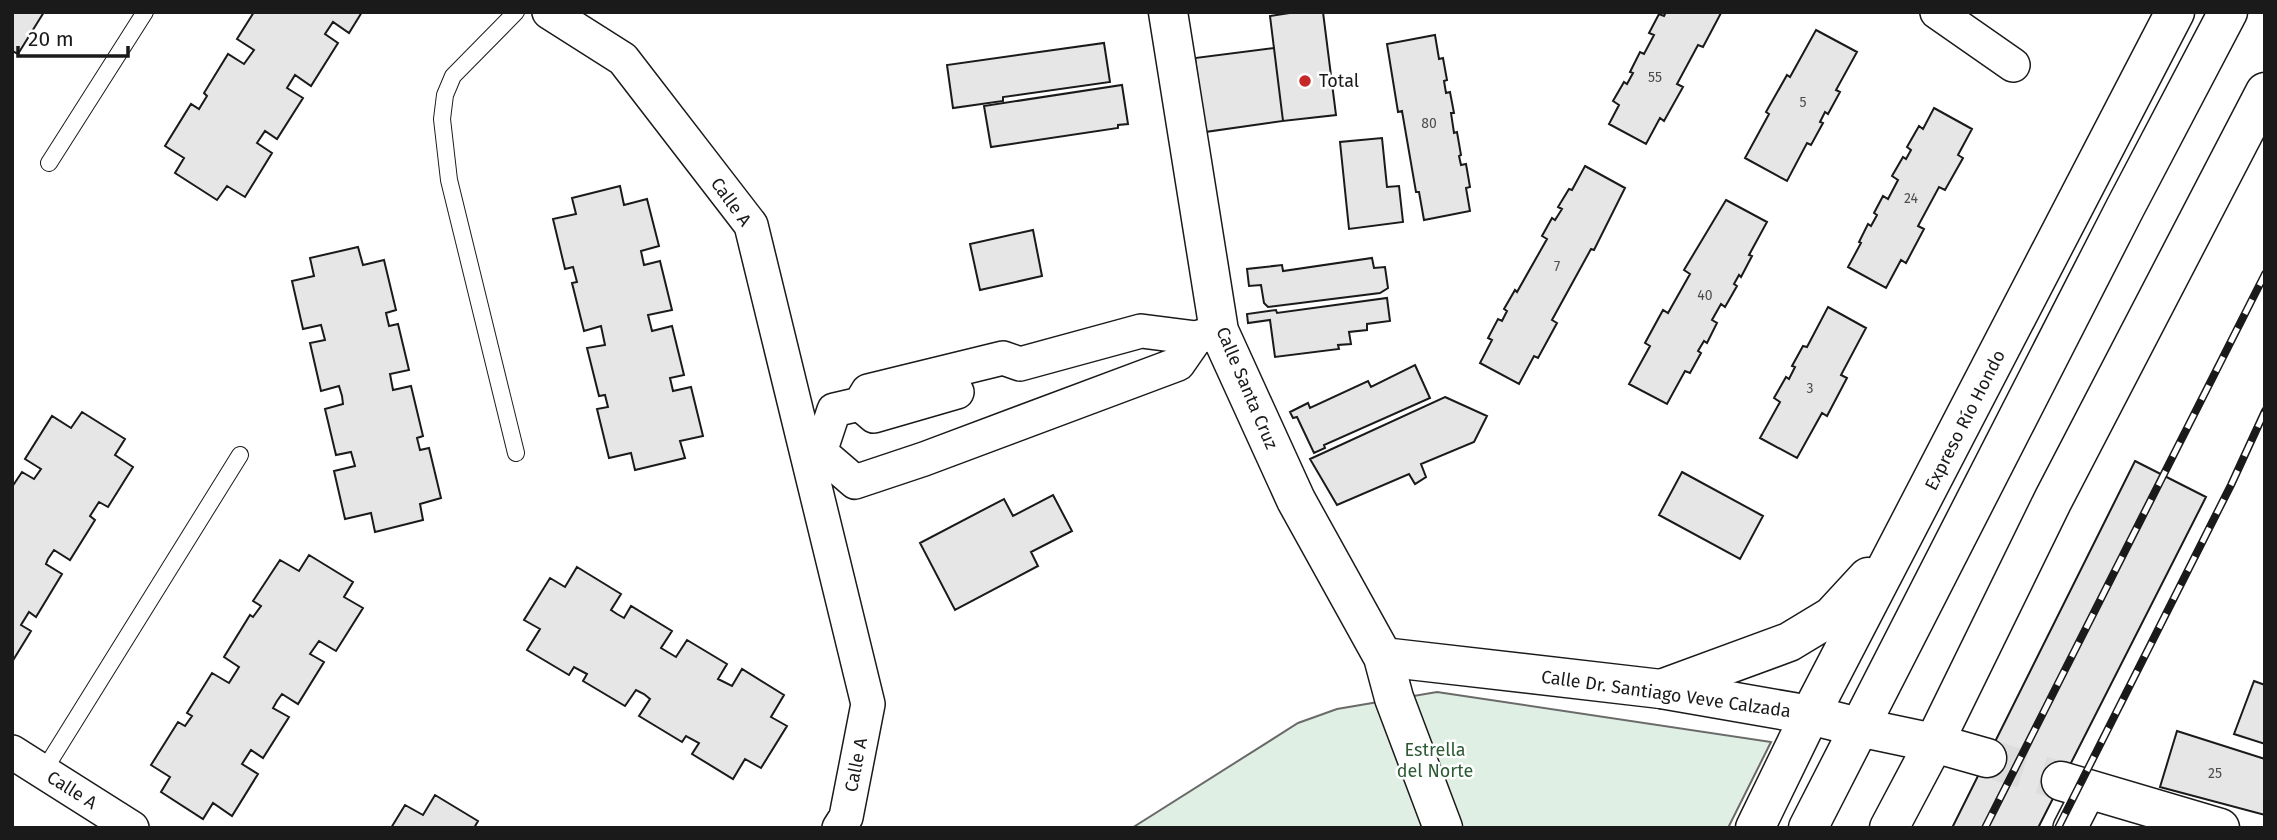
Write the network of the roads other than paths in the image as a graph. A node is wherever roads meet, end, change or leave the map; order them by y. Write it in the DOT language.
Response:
graph roads {
  1 [pos="145,12"];
  2 [pos="516,12"];
  3 [pos="549,12"];
  4 [pos="1168,12"];
  5 [pos="1937,12"];
  6 [pos="2175,12"];
  7 [pos="2228,12"];
  8 [pos="2013,65"];
  9 [pos="2265,92"];
  10 [pos="49,163"];
  11 [pos="1208,335"];
  12 [pos="516,453"];
  13 [pos="813,454"];
  14 [pos="240,455"];
  15 [pos="1903,540"];
  16 [pos="1383,657"];
  17 [pos="1661,689"];
  18 [pos="1810,715"];
  19 [pos="1858,727"];
  20 [pos="1934,743"];
  21 [pos="12,752"];
  22 [pos="1987,758"];
  23 [pos="43,772"];
  24 [pos="2076,785"];
  25 [pos="132,828"];
  26 [pos="839,828"];
  27 [pos="1443,828"];
  28 [pos="1755,828"];
  29 [pos="1808,828"];
  30 [pos="1889,828"];
  31 [pos="2070,828"];
  32 [pos="2220,828"];
  1 -- 10 [label="lane"];
  2 -- 12 [label="lane"];
  3 -- 13 [label="street, Calle A"];
  4 -- 11 [label="main road, Calle Santa Cruz"];
  5 -- 8 [label="street"];
  6 -- 15 [label="main road, Expreso Río Hondo"];
  7 -- 19 [label="main road"];
  9 -- 20 [label="main road"];
  11 -- 13 [label="street"];
  11 -- 13 [label="street"];
  11 -- 16 [label="main road, Calle Santa Cruz"];
  13 -- 26 [label="street, Calle A"];
  14 -- 23 [label="lane"];
  15 -- 17 [label="main road"];
  15 -- 18 [label="main road, Expreso Río Hondo"];
  16 -- 17 [label="main road, Calle Dr. Santiago Veve Calzada"];
  16 -- 27 [label="main road, Calle Santa Cruz"];
  17 -- 18 [label="main road, Calle Dr. Santiago Veve Calzada"];
  18 -- 19 [label="main road, Calle Dr. Santiago Veve Calzada"];
  18 -- 28 [label="main road, Expreso Río Hondo"];
  19 -- 20 [label="main road, Calle Dr. Santiago Veve Calzada"];
  19 -- 29 [label="main road"];
  20 -- 22 [label="main road, Calle Dr. Santiago Veve Calzada"];
  20 -- 30 [label="main road"];
  21 -- 23 [label="street, Calle A"];
  23 -- 25 [label="street, Calle A"];
  24 -- 31 [label="street"];
  24 -- 32 [label="main road"];
}
